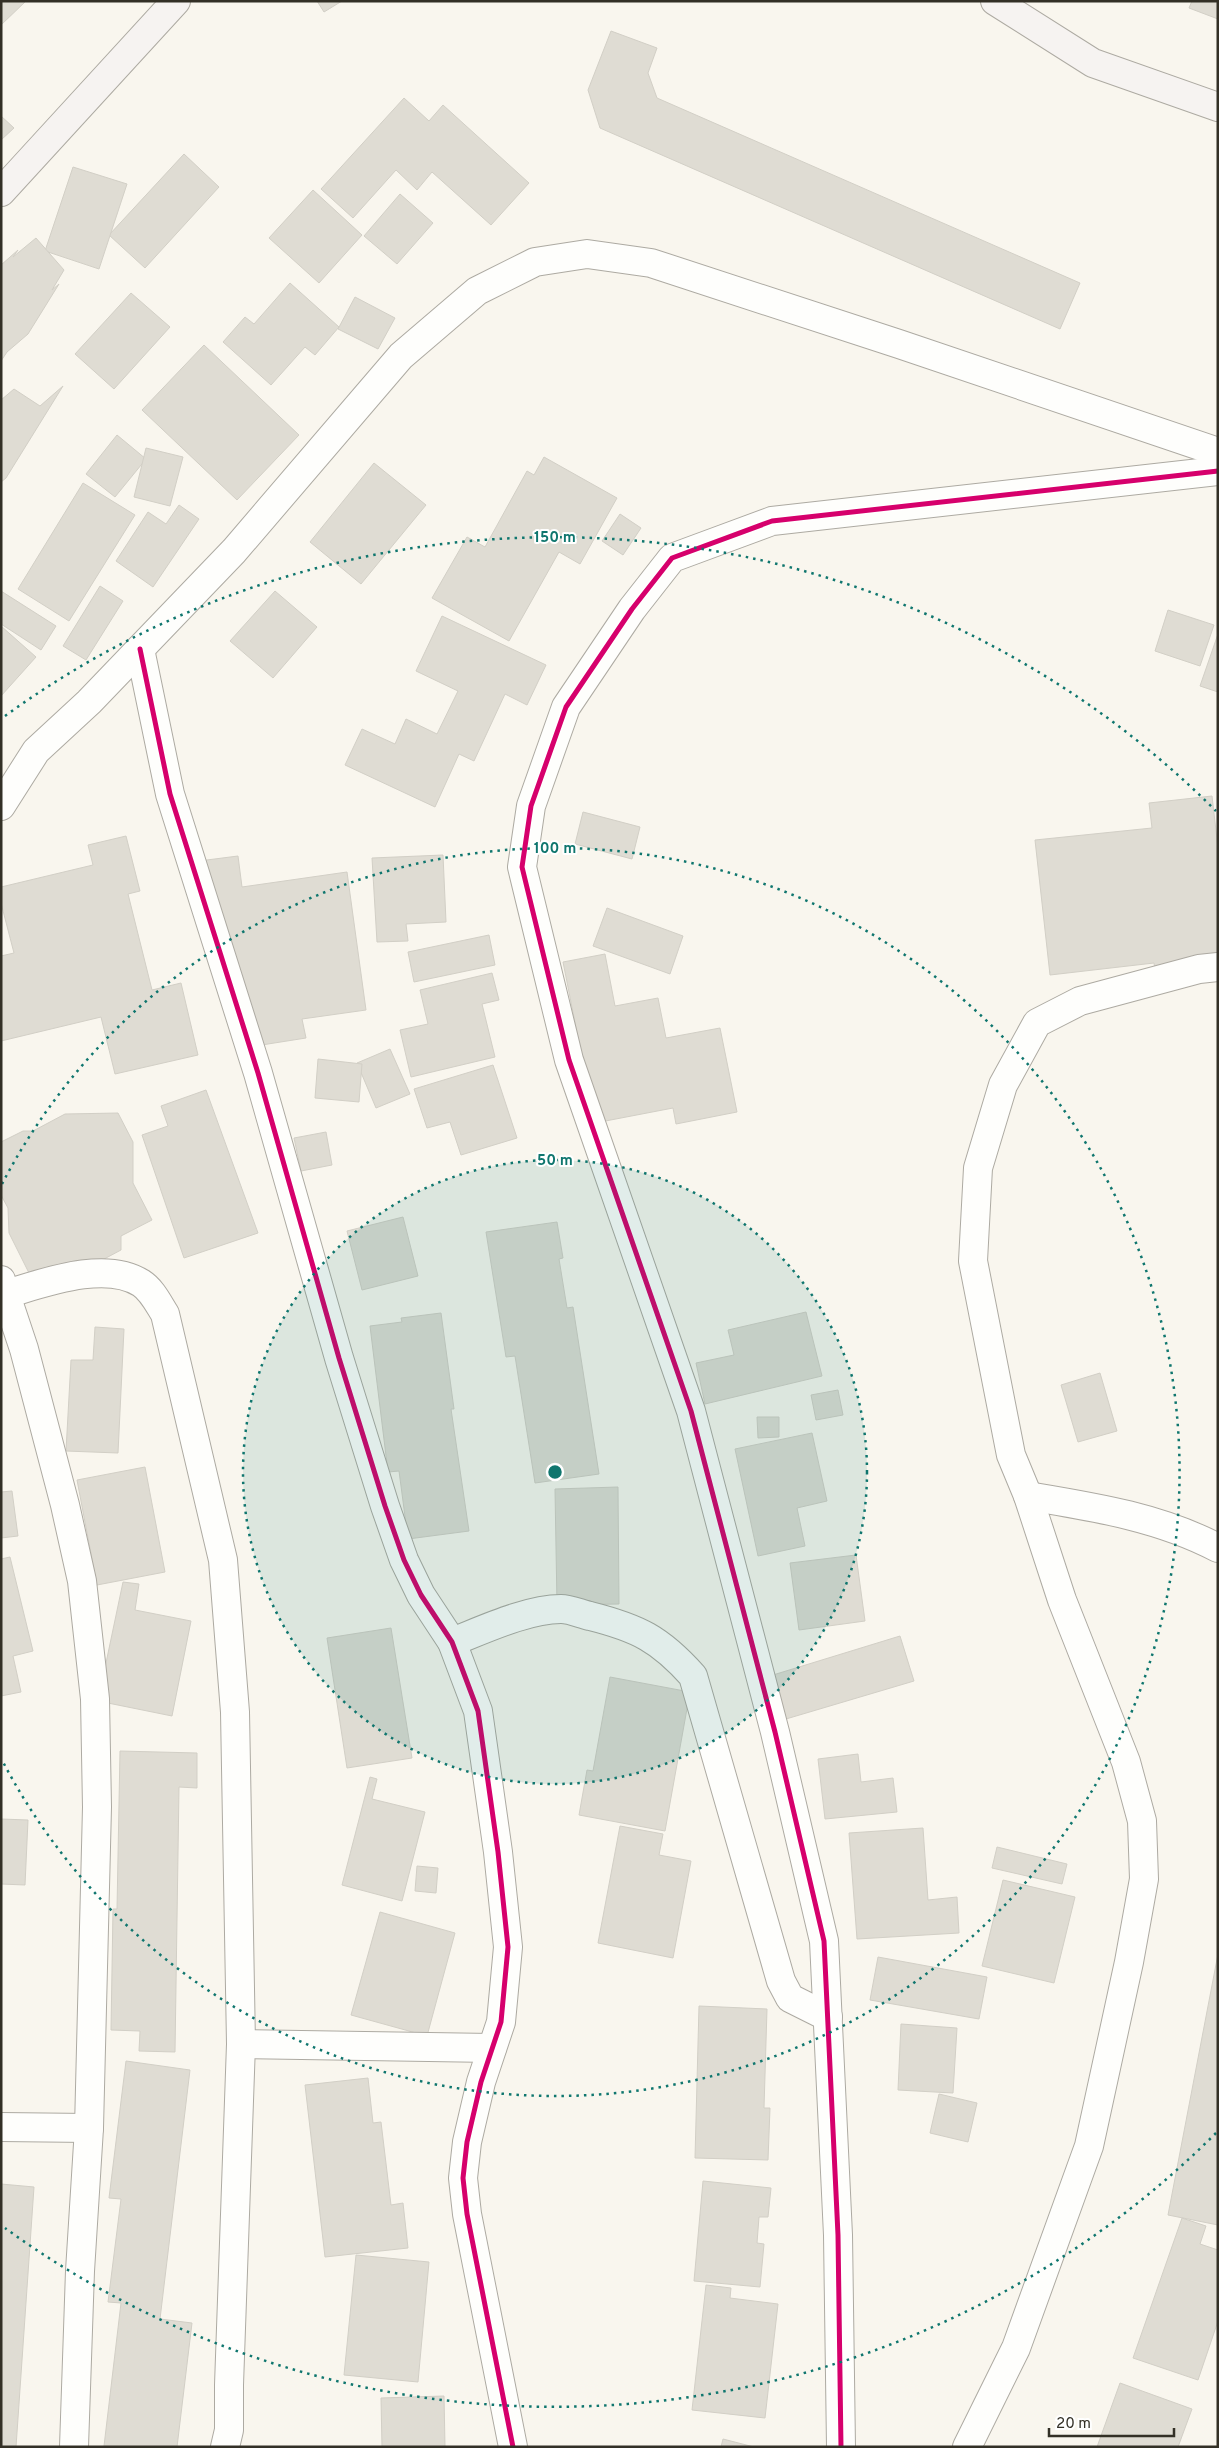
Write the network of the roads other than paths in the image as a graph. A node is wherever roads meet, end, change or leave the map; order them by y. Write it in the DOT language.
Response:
graph roads {
  1 [pos="176,1"];
  2 [pos="995,1"];
  3 [pos="1218,107"];
  4 [pos="1,192"];
  5 [pos="1218,452"];
  6 [pos="1218,471"];
  7 [pos="140,649"];
  8 [pos="1,806"];
  9 [pos="1218,967"];
  10 [pos="4,1287"];
  11 [pos="1028,1496"];
  12 [pos="1218,1548"];
  13 [pos="452,1642"];
  14 [pos="828,2017"];
  15 [pos="241,2044"];
  16 [pos="492,2048"];
  17 [pos="1,2127"];
  18 [pos="89,2128"];
  19 [pos="74,2447"];
  20 [pos="225,2447"];
  21 [pos="513,2447"];
  22 [pos="841,2447"];
  23 [pos="967,2447"];
  1 -- 4 [label="main road"];
  2 -- 3 [label="main road"];
  5 -- 7 [label="street"];
  6 -- 14 [label="street"];
  7 -- 8 [label="street"];
  7 -- 13 [label="street"];
  9 -- 11 [label="street"];
  10 -- 15 [label="street"];
  10 -- 18 [label="street"];
  11 -- 12 [label="street"];
  11 -- 23 [label="street"];
  13 -- 14 [label="street"];
  13 -- 16 [label="street"];
  14 -- 22 [label="street"];
  15 -- 16 [label="street"];
  15 -- 20 [label="street"];
  16 -- 21 [label="street"];
  17 -- 18 [label="street"];
  18 -- 19 [label="street"];
}
